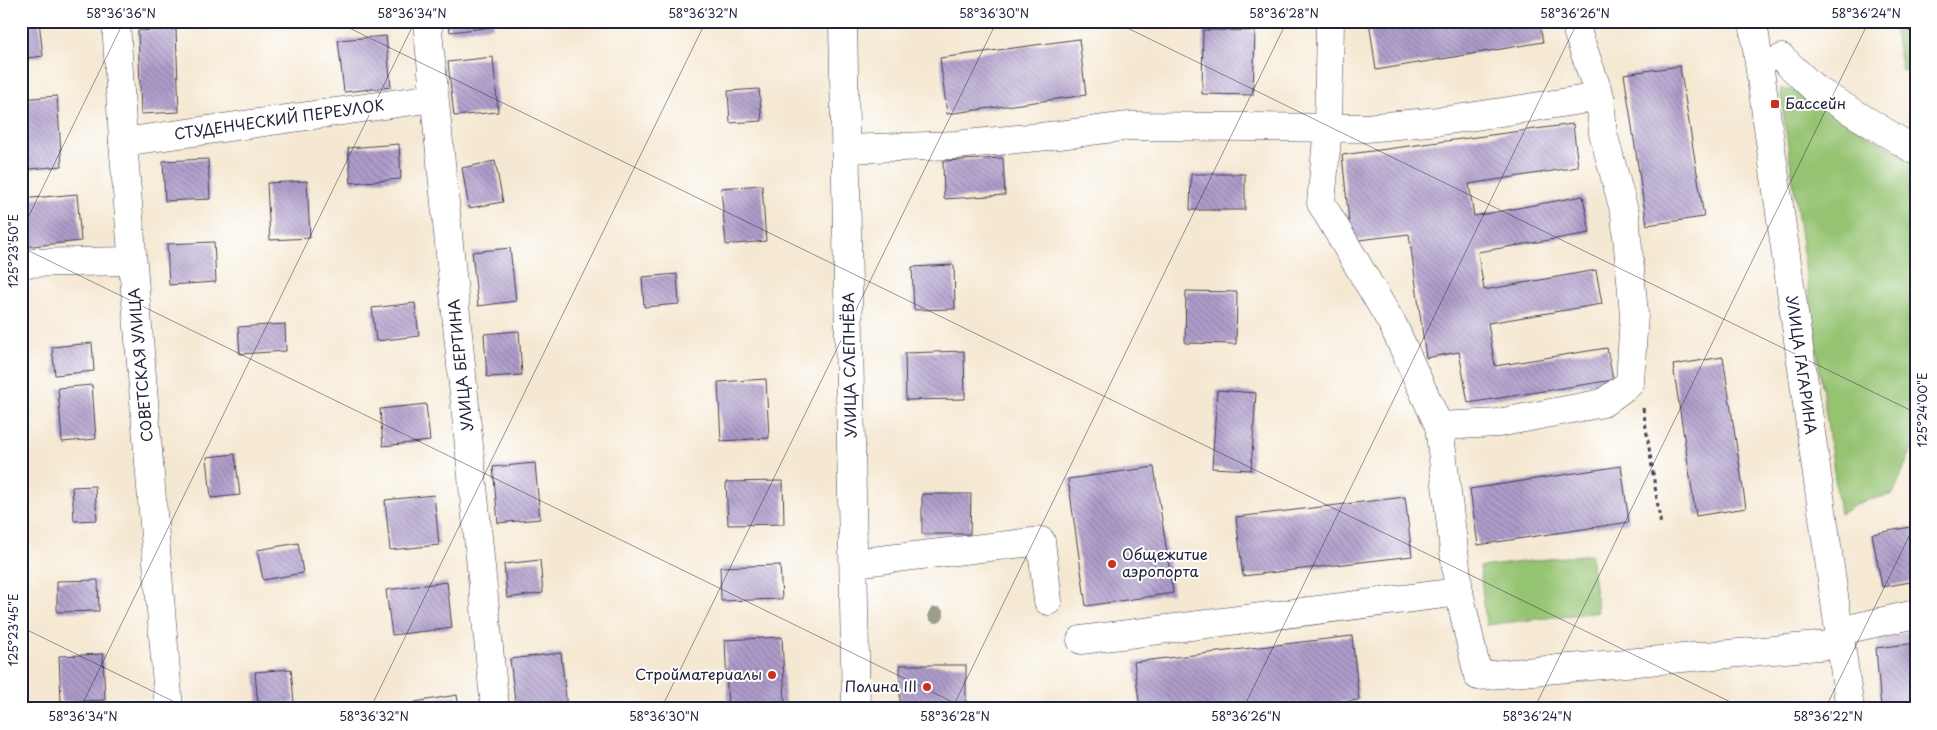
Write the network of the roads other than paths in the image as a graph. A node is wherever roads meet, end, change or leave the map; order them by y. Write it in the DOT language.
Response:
graph roads {
  1 [pos="116,21"];
  2 [pos="427,21"];
  3 [pos="843,21"];
  4 [pos="1330,21"];
  5 [pos="1578,21"];
  6 [pos="1753,21"];
  7 [pos="1780,60"];
  8 [pos="1600,97"];
  9 [pos="434,98"];
  10 [pos="1328,128"];
  11 [pos="123,142"];
  12 [pos="846,149"];
  13 [pos="1916,151"];
  14 [pos="132,261"];
  15 [pos="21,263"];
  16 [pos="1439,426"];
  17 [pos="854,564"];
  18 [pos="1459,592"];
  19 [pos="1048,601"];
  20 [pos="1916,614"];
  21 [pos="1840,637"];
  22 [pos="1081,640"];
  23 [pos="169,709"];
  24 [pos="495,709"];
  25 [pos="856,709"];
  26 [pos="1850,709"];
  1 -- 11 [label="street, СОВЕТСКАЯ УЛИЦА"];
  2 -- 9 [label="street, УЛИЦА БЕРТИНА"];
  3 -- 12 [label="street, УЛИЦА СЛЕПНЁВА"];
  4 -- 10 [label="street"];
  5 -- 8 [label="street"];
  6 -- 7 [label="street, УЛИЦА ГАГАРИНА"];
  7 -- 13 [label="street"];
  7 -- 21 [label="street, УЛИЦА ГАГАРИНА"];
  8 -- 10 [label="street"];
  8 -- 16 [label="street"];
  9 -- 11 [label="street, СТУДЕНЧЕСКИЙ ПЕРЕУЛОК"];
  9 -- 24 [label="street, УЛИЦА БЕРТИНА"];
  10 -- 12 [label="street"];
  10 -- 16 [label="street"];
  11 -- 14 [label="street, СОВЕТСКАЯ УЛИЦА"];
  12 -- 17 [label="street, УЛИЦА СЛЕПНЁВА"];
  14 -- 15 [label="street"];
  14 -- 23 [label="street, СОВЕТСКАЯ УЛИЦА"];
  16 -- 18 [label="street"];
  17 -- 19 [label="street"];
  17 -- 25 [label="street, УЛИЦА СЛЕПНЁВА"];
  18 -- 21 [label="street"];
  18 -- 22 [label="street"];
  20 -- 21 [label="street"];
  21 -- 26 [label="street, УЛИЦА ГАГАРИНА"];
}
